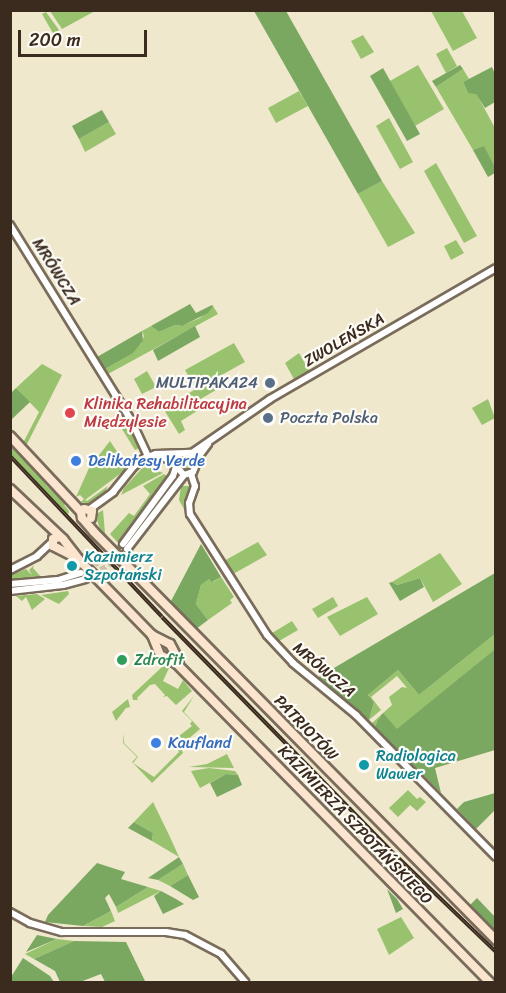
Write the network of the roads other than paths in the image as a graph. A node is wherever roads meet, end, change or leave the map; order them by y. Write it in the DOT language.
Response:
graph roads {
  1 [pos="10,225"];
  2 [pos="495,268"];
  3 [pos="10,436"];
  4 [pos="210,441"];
  5 [pos="190,453"];
  6 [pos="181,454"];
  7 [pos="149,457"];
  8 [pos="196,460"];
  9 [pos="176,466"];
  10 [pos="188,474"];
  11 [pos="10,489"];
  12 [pos="87,514"];
  13 [pos="58,543"];
  14 [pos="10,570"];
  15 [pos="10,584"];
  16 [pos="10,591"];
  17 [pos="162,645"];
  18 [pos="170,654"];
  19 [pos="495,857"];
  20 [pos="10,912"];
  21 [pos="495,940"];
  22 [pos="244,982"];
  23 [pos="490,982"];
  1 -- 7 [label="street, MRÓWCZA"];
  2 -- 4 [label="street, ZWOLEŃSKA"];
  3 -- 12 [label="main road, PATRIOTÓW"];
  4 -- 5 [label="street, ZWOLEŃSKA"];
  4 -- 8 [label="street, ZWOLEŃSKA"];
  5 -- 6 [label="street"];
  5 -- 8 [label="street"];
  6 -- 7 [label="street"];
  6 -- 9 [label="street"];
  7 -- 9 [label="street"];
  7 -- 12 [label="street"];
  8 -- 10 [label="street"];
  9 -- 10 [label="street"];
  9 -- 10 [label="street"];
  10 -- 19 [label="street, MRÓWCZA"];
  11 -- 13 [label="main road"];
  12 -- 21 [label="main road, PATRIOTÓW"];
  13 -- 14 [label="street"];
  13 -- 17 [label="main road"];
  15 -- 16 [label="street"];
  17 -- 18 [label="main road"];
  17 -- 18 [label="main road"];
  18 -- 23 [label="main road, KAZIMIERZA SZPOTAŃSKIEGO"];
  20 -- 22 [label="street"];
}
